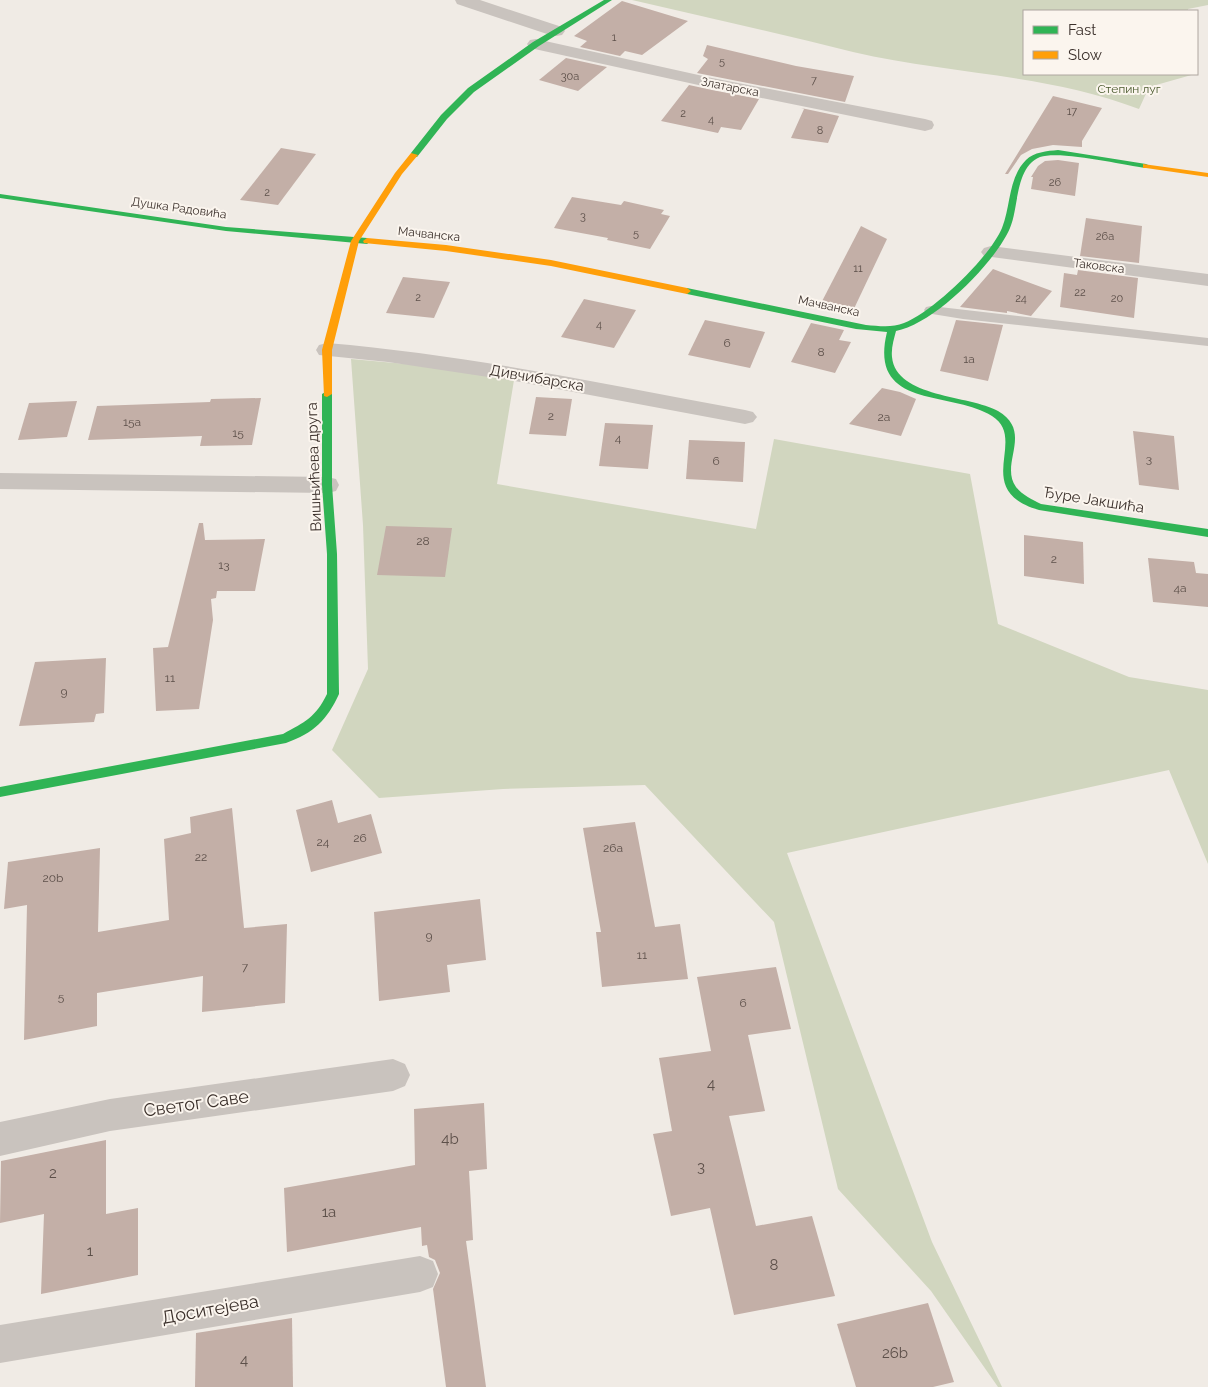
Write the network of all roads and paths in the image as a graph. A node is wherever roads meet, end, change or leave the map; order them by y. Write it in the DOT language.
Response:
graph roads {
  1 [pos="463,0"];
  2 [pos="609,0"];
  3 [pos="556,31"];
  4 [pos="536,44"];
  5 [pos="925,125"];
  6 [pos="1208,175"];
  7 [pos="0,196"];
  8 [pos="355,241"];
  9 [pos="990,252"];
  10 [pos="1208,280"];
  11 [pos="931,310"];
  12 [pos="892,330"];
  13 [pos="1208,342"];
  14 [pos="327,350"];
  15 [pos="745,417"];
  16 [pos="0,481"];
  17 [pos="327,485"];
  18 [pos="1208,533"];
  19 [pos="0,792"];
  20 [pos="392,1075"];
  21 [pos="0,1139"];
  22 [pos="420,1274"];
  23 [pos="0,1344"];
  1 -- 3 [label="street"];
  2 -- 3 [label="street, Вишњићева друга"];
  3 -- 4 [label="street, Вишњићева друга"];
  4 -- 5 [label="street, Златарска"];
  4 -- 8 [label="street, Вишњићева друга"];
  6 -- 9 [label="street, Мачванска"];
  7 -- 8 [label="street, Душка Радовића"];
  8 -- 12 [label="street, Мачванска"];
  8 -- 14 [label="street, Вишњићева друга"];
  9 -- 10 [label="street, Таковска"];
  9 -- 11 [label="street, Мачванска"];
  11 -- 12 [label="street, Мачванска"];
  11 -- 13 [label="lane"];
  12 -- 18 [label="street, Ђуре Јакшића"];
  14 -- 15 [label="street, Дивчибарска"];
  14 -- 17 [label="street, Вишњићева друга"];
  16 -- 17 [label="street"];
  17 -- 19 [label="street, Вишњићева друга"];
  20 -- 21 [label="street, Светог Саве"];
  22 -- 23 [label="street, Доситејева"];
}
